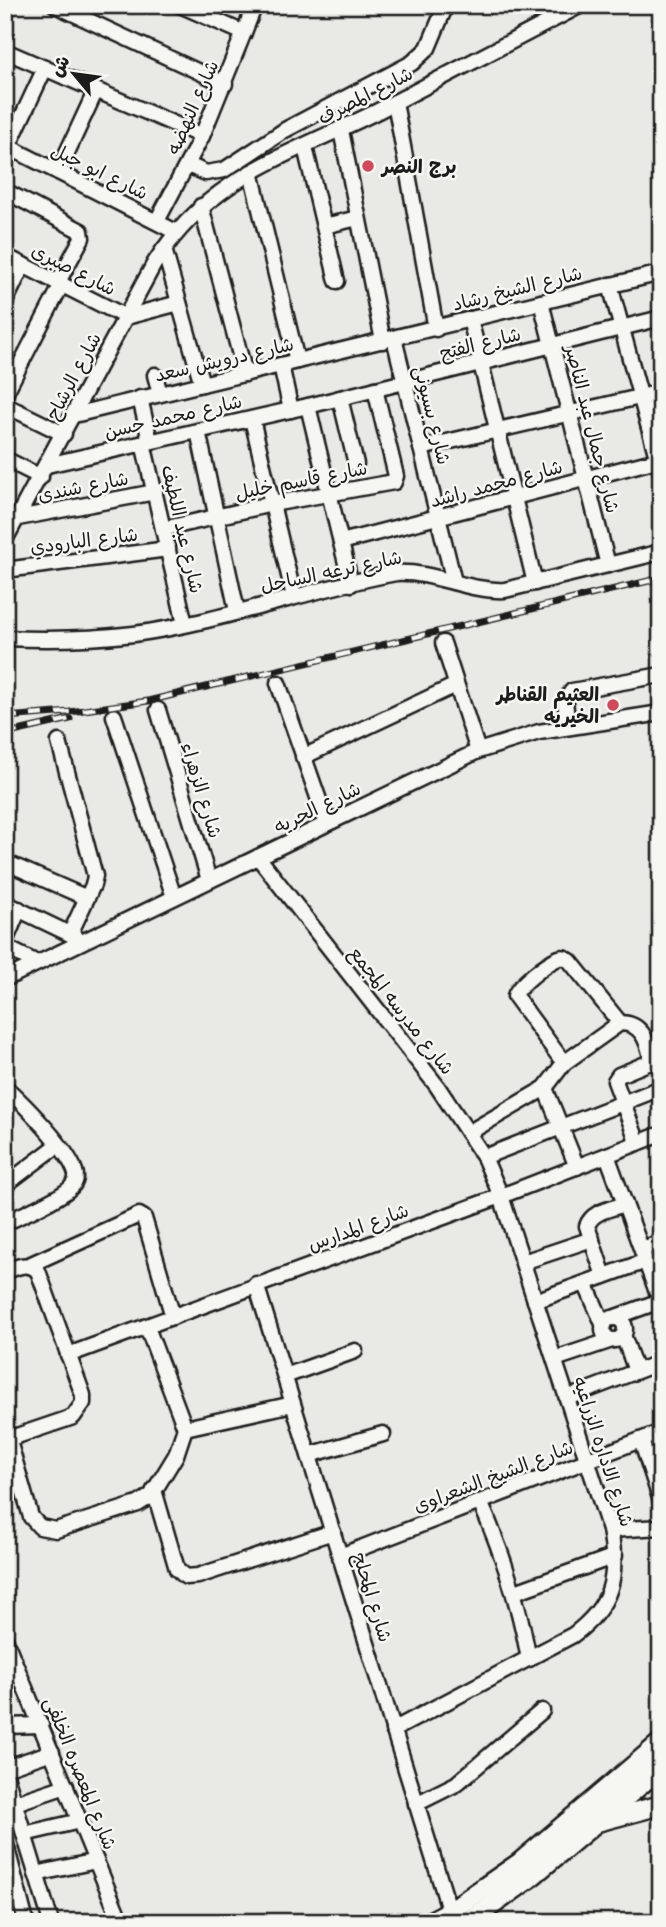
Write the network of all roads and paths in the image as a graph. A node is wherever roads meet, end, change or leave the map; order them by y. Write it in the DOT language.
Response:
graph roads {
  1 [pos="55,5"];
  2 [pos="180,5"];
  3 [pos="255,5"];
  4 [pos="446,5"];
  5 [pos="581,5"];
  6 [pos="244,33"];
  7 [pos="5,51"];
  8 [pos="45,68"];
  9 [pos="225,84"];
  10 [pos="96,90"];
  11 [pos="395,102"];
  12 [pos="341,130"];
  13 [pos="202,136"];
  14 [pos="6,146"];
  15 [pos="305,147"];
  16 [pos="188,165"];
  17 [pos="58,172"];
  18 [pos="251,172"];
  19 [pos="5,191"];
  20 [pos="201,206"];
  21 [pos="358,218"];
  22 [pos="157,221"];
  23 [pos="324,226"];
  24 [pos="176,232"];
  25 [pos="164,249"];
  26 [pos="5,256"];
  27 [pos="23,265"];
  28 [pos="661,273"];
  29 [pos="337,281"];
  30 [pos="60,283"];
  31 [pos="610,285"];
  32 [pos="5,302"];
  33 [pos="541,302"];
  34 [pos="179,303"];
  35 [pos="126,317"];
  36 [pos="661,318"];
  37 [pos="470,319"];
  38 [pos="621,328"];
  39 [pos="436,329"];
  40 [pos="388,339"];
  41 [pos="552,345"];
  42 [pos="297,361"];
  43 [pos="481,363"];
  44 [pos="281,365"];
  45 [pos="245,374"];
  46 [pos="155,375"];
  47 [pos="405,382"];
  48 [pos="202,384"];
  49 [pos="375,389"];
  50 [pos="661,392"];
  51 [pos="5,394"];
  52 [pos="160,394"];
  53 [pos="640,397"];
  54 [pos="140,398"];
  55 [pos="340,398"];
  56 [pos="5,405"];
  57 [pos="308,406"];
  58 [pos="291,410"];
  59 [pos="569,414"];
  60 [pos="74,415"];
  61 [pos="252,419"];
  62 [pos="498,430"];
  63 [pos="198,431"];
  64 [pos="64,434"];
  65 [pos="147,442"];
  66 [pos="421,448"];
  67 [pos="5,459"];
  68 [pos="356,464"];
  69 [pos="660,464"];
  70 [pos="44,471"];
  71 [pos="586,479"];
  72 [pos="155,492"];
  73 [pos="329,494"];
  74 [pos="514,498"];
  75 [pos="272,505"];
  76 [pos="216,516"];
  77 [pos="18,518"];
  78 [pos="438,518"];
  79 [pos="163,529"];
  80 [pos="5,540"];
  81 [pos="341,542"];
  82 [pos="168,549"];
  83 [pos="661,552"];
  84 [pos="608,565"];
  85 [pos="5,570"];
  86 [pos="454,582"];
  87 [pos="536,583"];
  88 [pos="351,584"];
  89 [pos="294,597"];
  90 [pos="237,611"];
  91 [pos="185,624"];
  92 [pos="5,638"];
  93 [pos="443,643"];
  94 [pos="661,675"];
  95 [pos="278,683"];
  96 [pos="456,685"];
  97 [pos="158,710"];
  98 [pos="661,712"];
  99 [pos="114,716"];
  100 [pos="568,727"];
  101 [pos="59,742"];
  102 [pos="478,751"];
  103 [pos="303,757"];
  104 [pos="327,823"];
  105 [pos="258,857"];
  106 [pos="5,862"];
  107 [pos="209,880"];
  108 [pos="174,897"];
  109 [pos="87,898"];
  110 [pos="5,903"];
  111 [pos="19,909"];
  112 [pos="70,934"];
  113 [pos="84,941"];
  114 [pos="5,944"];
  115 [pos="37,963"];
  116 [pos="5,979"];
  117 [pos="620,1023"];
  118 [pos="564,1063"];
  119 [pos="5,1087"];
  120 [pos="545,1088"];
  121 [pos="661,1088"];
  122 [pos="622,1103"];
  123 [pos="561,1127"];
  124 [pos="468,1133"];
  125 [pos="661,1134"];
  126 [pos="638,1143"];
  127 [pos="58,1145"];
  128 [pos="607,1155"];
  129 [pos="484,1157"];
  130 [pos="577,1167"];
  131 [pos="5,1185"];
  132 [pos="501,1196"];
  133 [pos="625,1204"];
  134 [pos="7,1219"];
  135 [pos="592,1239"];
  136 [pos="661,1242"];
  137 [pos="644,1255"];
  138 [pos="523,1262"];
  139 [pos="29,1265"];
  140 [pos="5,1272"];
  141 [pos="604,1276"];
  142 [pos="585,1283"];
  143 [pos="256,1284"];
  144 [pos="535,1301"];
  145 [pos="661,1302"];
  146 [pos="173,1317"];
  147 [pos="609,1322"];
  148 [pos="147,1327"];
  149 [pos="617,1338"];
  150 [pos="355,1351"];
  151 [pos="68,1354"];
  152 [pos="555,1359"];
  153 [pos="661,1362"];
  154 [pos="636,1371"];
  155 [pos="285,1376"];
  156 [pos="567,1398"];
  157 [pos="293,1404"];
  158 [pos="186,1429"];
  159 [pos="661,1432"];
  160 [pos="383,1434"];
  161 [pos="6,1435"];
  162 [pos="641,1440"];
  163 [pos="309,1455"];
  164 [pos="587,1460"];
  165 [pos="154,1490"];
  166 [pos="661,1501"];
  167 [pos="480,1502"];
  168 [pos="661,1527"];
  169 [pos="610,1530"];
  170 [pos="333,1532"];
  171 [pos="340,1556"];
  172 [pos="615,1556"];
  173 [pos="515,1592"];
  174 [pos="5,1639"];
  175 [pos="529,1659"];
  176 [pos="542,1712"];
  177 [pos="41,1725"];
  178 [pos="5,1726"];
  179 [pos="393,1730"];
  180 [pos="661,1742"];
  181 [pos="52,1752"];
  182 [pos="661,1767"];
  183 [pos="5,1770"];
  184 [pos="66,1786"];
  185 [pos="15,1803"];
  186 [pos="416,1804"];
  187 [pos="661,1805"];
  188 [pos="5,1818"];
  189 [pos="80,1821"];
  190 [pos="597,1822"];
  191 [pos="24,1834"];
  192 [pos="6,1850"];
  193 [pos="96,1861"];
  194 [pos="36,1874"];
  195 [pos="451,1917"];
  196 [pos="50,1921"];
  197 [pos="29,1922"];
  198 [pos="121,1922"];
  199 [pos="430,1922"];
  200 [pos="468,1922"];
  1 -- 9 [label="street"];
  2 -- 6 [label="street"];
  3 -- 6 [label="street, شارع النهضه"];
  4 -- 16 [label="street"];
  5 -- 11 [label="street, شارع المصرف"];
  6 -- 9 [label="street, شارع النهضه"];
  7 -- 8 [label="street"];
  8 -- 10 [label="street"];
  8 -- 14 [label="street"];
  9 -- 13 [label="street, شارع النهضه"];
  10 -- 13 [label="street"];
  10 -- 17 [label="street"];
  11 -- 12 [label="street, شارع المصرف"];
  11 -- 39 [label="street"];
  12 -- 15 [label="street, شارع المصرف"];
  12 -- 21 [label="street, شارع بسيونى"];
  13 -- 16 [label="street, شارع النهضه"];
  14 -- 17 [label="street, شارع ابو جبل"];
  15 -- 18 [label="street, شارع المصرف"];
  15 -- 23 [label="street"];
  16 -- 22 [label="street, شارع النهضه"];
  17 -- 22 [label="street, شارع ابو جبل"];
  18 -- 20 [label="street, شارع المصرف"];
  18 -- 42 [label="street"];
  19 -- 30 [label="street"];
  20 -- 24 [label="street, شارع المصرف"];
  20 -- 45 [label="street"];
  21 -- 23 [label="street"];
  21 -- 40 [label="street, شارع بسيونى"];
  22 -- 24 [label="street, شارع ابو جبل"];
  23 -- 29 [label="street"];
  24 -- 25 [label="street, شارع الرشاح"];
  25 -- 34 [label="street"];
  25 -- 35 [label="street, شارع الرشاح"];
  26 -- 27 [label="street, شارع صبرى"];
  27 -- 30 [label="street, شارع صبرى"];
  27 -- 32 [label="street"];
  28 -- 31 [label="street, شارع الشيخ رشاد"];
  30 -- 35 [label="street, شارع صبرى"];
  30 -- 51 [label="street"];
  31 -- 33 [label="street, شارع الشيخ رشاد"];
  31 -- 38 [label="street"];
  33 -- 37 [label="street, شارع الشيخ رشاد"];
  33 -- 41 [label="street, شارع جمال عبد الناصر"];
  34 -- 35 [label="street"];
  34 -- 48 [label="street"];
  35 -- 60 [label="street, شارع الرشاح"];
  36 -- 38 [label="street, شارع الفتح"];
  37 -- 39 [label="street, شارع الشيخ رشاد"];
  37 -- 43 [label="street"];
  38 -- 41 [label="street, شارع الفتح"];
  38 -- 53 [label="street"];
  39 -- 40 [label="street, شارع الشيخ رشاد"];
  40 -- 42 [label="street, شارع درويش سعد"];
  40 -- 47 [label="street, شارع بسيونى"];
  41 -- 43 [label="street, شارع الفتح"];
  41 -- 59 [label="street, شارع جمال عبد الناصر"];
  42 -- 44 [label="street, شارع درويش سعد"];
  43 -- 47 [label="street, شارع الفتح"];
  43 -- 62 [label="street"];
  44 -- 45 [label="street, شارع درويش سعد"];
  44 -- 58 [label="street"];
  45 -- 48 [label="street, شارع درويش سعد"];
  46 -- 52 [label="street"];
  47 -- 49 [label="street, شارع الفتح"];
  47 -- 66 [label="street, شارع بسيونى"];
  48 -- 52 [label="street, شارع درويش سعد"];
  49 -- 55 [label="street, شارع الفتح"];
  49 -- 73 [label="street, شارع قاسم خليل"];
  50 -- 53 [label="street"];
  52 -- 54 [label="street, شارع درويش سعد"];
  53 -- 59 [label="street"];
  53 -- 69 [label="street"];
  54 -- 60 [label="street, شارع درويش سعد"];
  54 -- 65 [label="street, شارع عبد اللطيف"];
  55 -- 57 [label="street, شارع الفتح"];
  55 -- 68 [label="street"];
  56 -- 64 [label="street"];
  57 -- 58 [label="street, شارع محمد حسن"];
  57 -- 73 [label="street"];
  58 -- 61 [label="street, شارع محمد حسن"];
  59 -- 62 [label="street"];
  59 -- 71 [label="street, شارع جمال عبد الناصر"];
  60 -- 64 [label="street, شارع الرشاح"];
  61 -- 63 [label="street, شارع محمد حسن"];
  61 -- 75 [label="street"];
  62 -- 66 [label="street"];
  62 -- 74 [label="street"];
  63 -- 65 [label="street, شارع محمد حسن"];
  63 -- 76 [label="street"];
  64 -- 70 [label="street, شارع الرشاح"];
  65 -- 70 [label="street, شارع محمد حسن"];
  65 -- 72 [label="street, شارع عبد اللطيف"];
  66 -- 78 [label="street, شارع بسيونى"];
  67 -- 70 [label="street"];
  69 -- 71 [label="street, شارع محمد راشد"];
  70 -- 77 [label="street, شارع الرشاح"];
  71 -- 74 [label="street, شارع محمد راشد"];
  71 -- 84 [label="street, شارع جمال عبد الناصر"];
  72 -- 77 [label="street, شارع شندى"];
  72 -- 79 [label="street, شارع عبد اللطيف"];
  73 -- 75 [label="street, شارع قاسم خليل"];
  73 -- 81 [label="street"];
  74 -- 78 [label="street, شارع محمد راشد"];
  74 -- 87 [label="street"];
  75 -- 76 [label="street, شارع قاسم خليل"];
  75 -- 89 [label="street"];
  76 -- 79 [label="street, شارع قاسم خليل"];
  76 -- 90 [label="street"];
  77 -- 80 [label="street, شارع الرشاح"];
  78 -- 81 [label="street, شارع محمد راشد"];
  78 -- 86 [label="street, شارع بسيونى"];
  79 -- 82 [label="street, شارع عبد اللطيف"];
  81 -- 88 [label="street"];
  82 -- 85 [label="street, شارع البارودي"];
  82 -- 91 [label="street, شارع عبد اللطيف"];
  83 -- 84 [label="street, شارع ترعه الساحل"];
  84 -- 87 [label="street, شارع ترعه الساحل"];
  86 -- 87 [label="street, شارع ترعه الساحل"];
  86 -- 88 [label="street, شارع ترعه الساحل"];
  88 -- 89 [label="street, شارع ترعه الساحل"];
  89 -- 90 [label="street, شارع ترعه الساحل"];
  90 -- 91 [label="street, شارع ترعه الساحل"];
  91 -- 92 [label="street, شارع ترعه الساحل"];
  93 -- 96 [label="street"];
  94 -- 100 [label="street"];
  95 -- 103 [label="street"];
  96 -- 102 [label="street"];
  96 -- 103 [label="street"];
  97 -- 107 [label="street, شارع الزهراء"];
  98 -- 100 [label="street, شارع الحريه"];
  99 -- 108 [label="street"];
  100 -- 102 [label="street, شارع الحريه"];
  101 -- 109 [label="street"];
  102 -- 104 [label="street, شارع الحريه"];
  103 -- 104 [label="street"];
  104 -- 105 [label="street, شارع الحريه"];
  105 -- 107 [label="street, شارع الحريه"];
  105 -- 124 [label="street, شارع مدرسه المجمع"];
  106 -- 109 [label="street"];
  107 -- 108 [label="street, شارع الحريه"];
  108 -- 113 [label="street, شارع الحريه"];
  109 -- 112 [label="street"];
  110 -- 111 [label="street"];
  111 -- 112 [label="street"];
  111 -- 114 [label="street"];
  112 -- 113 [label="street"];
  113 -- 115 [label="street, شارع الحريه"];
  114 -- 115 [label="street"];
  115 -- 116 [label="street, شارع الحريه"];
  117 -- 118 [label="street"];
  117 -- 118 [label="street"];
  117 -- 122 [label="street"];
  118 -- 120 [label="street"];
  119 -- 127 [label="street"];
  120 -- 123 [label="street"];
  120 -- 124 [label="street"];
  121 -- 122 [label="street"];
  122 -- 123 [label="street"];
  122 -- 126 [label="street"];
  123 -- 129 [label="street"];
  123 -- 130 [label="street"];
  124 -- 129 [label="street, شارع مدرسه المجمع"];
  125 -- 126 [label="street, شارع المدارس"];
  126 -- 128 [label="street, شارع المدارس"];
  127 -- 131 [label="street"];
  127 -- 134 [label="street"];
  128 -- 130 [label="street, شارع المدارس"];
  128 -- 133 [label="street"];
  129 -- 132 [label="street, شارع مدرسه المجمع"];
  130 -- 132 [label="street, شارع المدارس"];
  132 -- 138 [label="street, شارع الاداره الزراعيه"];
  132 -- 143 [label="street, شارع المدارس"];
  133 -- 135 [label="street"];
  133 -- 137 [label="street"];
  135 -- 138 [label="street"];
  135 -- 141 [label="street"];
  136 -- 137 [label="street"];
  137 -- 141 [label="street"];
  137 -- 145 [label="street"];
  138 -- 144 [label="street, شارع الاداره الزراعيه"];
  139 -- 140 [label="street"];
  139 -- 146 [label="street"];
  139 -- 151 [label="street"];
  141 -- 142 [label="street"];
  142 -- 144 [label="street"];
  142 -- 147 [label="street"];
  143 -- 146 [label="street, شارع المدارس"];
  143 -- 155 [label="street, شارع المحلج"];
  144 -- 152 [label="street, شارع الاداره الزراعيه"];
  145 -- 147 [label="street"];
  146 -- 148 [label="street, شارع المدارس"];
  147 -- 149 [label="street"];
  148 -- 151 [label="street, شارع المدارس"];
  148 -- 158 [label="street"];
  149 -- 152 [label="street"];
  149 -- 154 [label="street"];
  150 -- 155 [label="street"];
  151 -- 161 [label="street"];
  152 -- 156 [label="street, شارع الاداره الزراعيه"];
  153 -- 154 [label="street"];
  154 -- 156 [label="street"];
  155 -- 157 [label="street, شارع المحلج"];
  156 -- 164 [label="street, شارع الاداره الزراعيه"];
  157 -- 158 [label="street"];
  157 -- 163 [label="street, شارع المحلج"];
  158 -- 165 [label="street"];
  159 -- 162 [label="street, شارع الشيخ الشعراوى"];
  160 -- 163 [label="street"];
  161 -- 165 [label="street"];
  162 -- 164 [label="street, شارع الشيخ الشعراوى"];
  162 -- 166 [label="street"];
  163 -- 170 [label="street, شارع المحلج"];
  164 -- 167 [label="street, شارع الشيخ الشعراوى"];
  164 -- 169 [label="street, شارع الاداره الزراعيه"];
  165 -- 170 [label="street"];
  167 -- 171 [label="street, شارع الشيخ الشعراوى"];
  167 -- 173 [label="street"];
  168 -- 169 [label="street"];
  169 -- 172 [label="street, شارع الاداره الزراعيه"];
  170 -- 171 [label="street, شارع المحلج"];
  171 -- 179 [label="street, شارع المحلج"];
  172 -- 173 [label="street"];
  172 -- 175 [label="street, شارع الاداره الزراعيه"];
  173 -- 175 [label="street"];
  174 -- 177 [label="street, شارع المعصره الخلفى"];
  175 -- 179 [label="street, شارع الاداره الزراعيه"];
  176 -- 186 [label="street"];
  177 -- 178 [label="street"];
  177 -- 181 [label="street, شارع المعصره الخلفى"];
  179 -- 186 [label="street, شارع المحلج"];
  180 -- 195 [label="main road"];
  181 -- 183 [label="street"];
  181 -- 184 [label="street, شارع المعصره الخلفى"];
  182 -- 190 [label="main road"];
  183 -- 185 [label="street"];
  184 -- 185 [label="street"];
  184 -- 189 [label="street, شارع المعصره الخلفى"];
  185 -- 188 [label="street"];
  185 -- 191 [label="street"];
  186 -- 195 [label="street, شارع المحلج"];
  187 -- 190 [label="street"];
  189 -- 191 [label="street"];
  189 -- 193 [label="street, شارع المعصره الخلفى"];
  190 -- 200 [label="main road"];
  191 -- 194 [label="street"];
  192 -- 197 [label="street"];
  193 -- 194 [label="street"];
  193 -- 198 [label="street, شارع المعصره الخلفى"];
  194 -- 196 [label="street"];
  195 -- 199 [label="main road"];
  196 -- 197 [label="street"];
}
